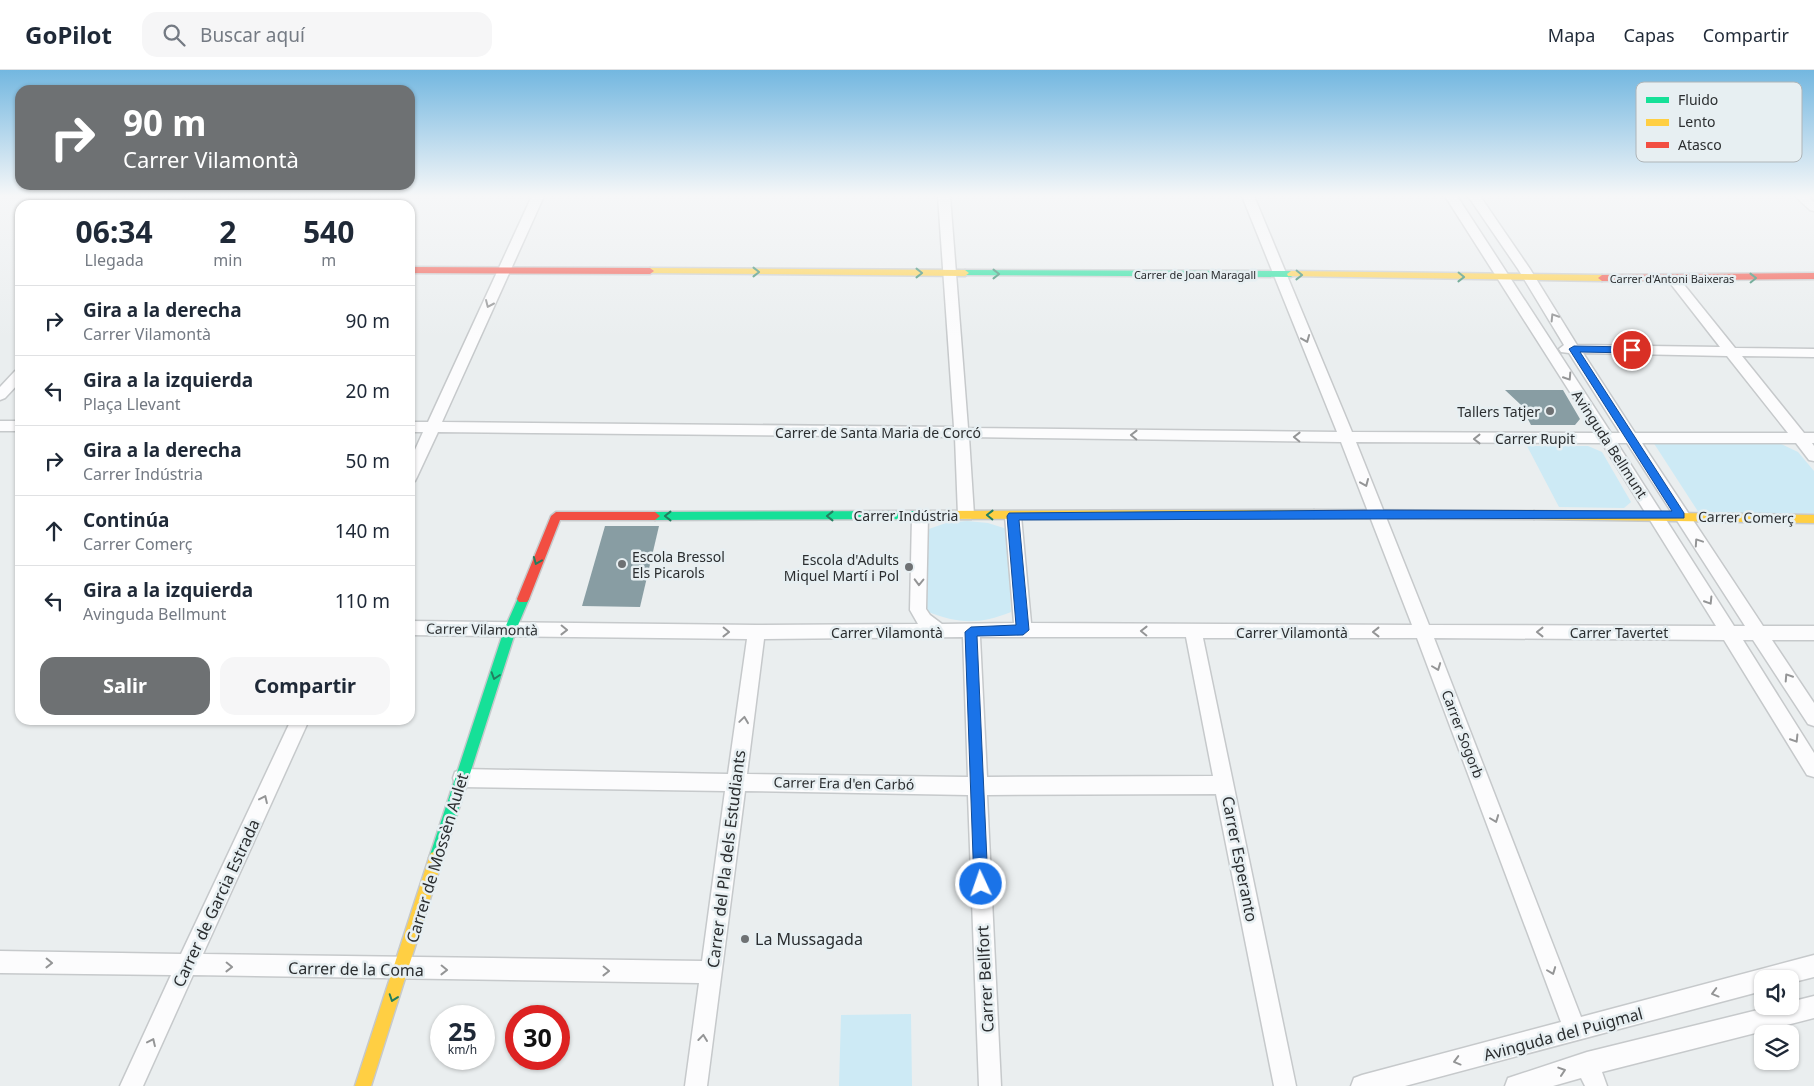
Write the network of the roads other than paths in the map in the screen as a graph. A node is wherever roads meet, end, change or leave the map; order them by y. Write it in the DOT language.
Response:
graph roads {
  1 [pos="516,243"];
  2 [pos="946,243"];
  3 [pos="1267,243"];
  4 [pos="1482,243"];
  5 [pos="1507,243"];
  6 [pos="415,270"];
  7 [pos="504,270"];
  8 [pos="948,274"];
  9 [pos="1280,274"];
  10 [pos="1814,276"];
  11 [pos="1504,277"];
  12 [pos="1530,277"];
  13 [pos="1673,279"];
  14 [pos="1549,348"];
  15 [pos="1574,349"];
  16 [pos="1730,351"];
  17 [pos="1814,353"];
  18 [pos="15,379"];
  19 [pos="15,392"];
  20 [pos="0,395"];
  21 [pos="0,406"];
  22 [pos="0,426"];
  23 [pos="15,426"];
  24 [pos="415,427"];
  25 [pos="432,427"];
  26 [pos="963,432"];
  27 [pos="1346,438"];
  28 [pos="1607,438"];
  29 [pos="1630,438"];
  30 [pos="1799,438"];
  31 [pos="1814,438"];
  32 [pos="1814,456"];
  33 [pos="415,466"];
  34 [pos="1378,514"];
  35 [pos="966,515"];
  36 [pos="1656,515"];
  37 [pos="920,516"];
  38 [pos="1013,516"];
  39 [pos="1680,516"];
  40 [pos="1814,519"];
  41 [pos="415,628"];
  42 [pos="510,630"];
  43 [pos="1023,630"];
  44 [pos="939,631"];
  45 [pos="756,632"];
  46 [pos="971,632"];
  47 [pos="1193,632"];
  48 [pos="1424,632"];
  49 [pos="1729,633"];
  50 [pos="1759,633"];
  51 [pos="1814,633"];
  52 [pos="1814,718"];
  53 [pos="298,725"];
  54 [pos="1814,769"];
  55 [pos="462,778"];
  56 [pos="736,781"];
  57 [pos="1225,785"];
  58 [pos="976,786"];
  59 [pos="0,962"];
  60 [pos="187,966"];
  61 [pos="1814,966"];
  62 [pos="402,969"];
  63 [pos="1799,970"];
  64 [pos="711,972"];
  65 [pos="1754,982"];
  66 [pos="1814,1007"];
  67 [pos="1575,1031"];
  68 [pos="1587,1063"];
  69 [pos="132,1086"];
  70 [pos="363,1086"];
  71 [pos="696,1086"];
  72 [pos="990,1086"];
  73 [pos="1285,1086"];
  74 [pos="1362,1086"];
  75 [pos="1516,1086"];
  76 [pos="1596,1086"];
  1 -- 7 [label="street"];
  2 -- 8 [label="street"];
  3 -- 9 [label="street, Carrer Sogorb"];
  4 -- 11 [label="street, Avinguda Bellmunt"];
  5 -- 12 [label="street, Avinguda Bellmunt"];
  6 -- 7 [label="street, Carrer de Joan Maragall"];
  7 -- 8 [label="street, Carrer de Joan Maragall, one-way"];
  7 -- 25 [label="street, one-way"];
  8 -- 9 [label="street, Carrer de Joan Maragall, one-way"];
  8 -- 26 [label="street"];
  9 -- 11 [label="street, Carrer de Joan Maragall, one-way"];
  9 -- 27 [label="street, Carrer Sogorb, one-way"];
  13 -- 10 [label="street, Carrer d'Antoni Baixeras, one-way"];
  11 -- 12 [label="street, Carrer de Joan Maragall"];
  11 -- 14 [label="street, Avinguda Bellmunt"];
  12 -- 13 [label="street, Carrer d'Antoni Baixeras"];
  15 -- 12 [label="street, Avinguda Bellmunt, one-way"];
  13 -- 16 [label="street"];
  14 -- 15 [label="street"];
  14 -- 28 [label="street, Avinguda Bellmunt, one-way"];
  15 -- 16 [label="street"];
  15 -- 29 [label="street, Avinguda Bellmunt"];
  16 -- 17 [label="street"];
  16 -- 30 [label="street"];
  18 -- 20 [label="street"];
  19 -- 21 [label="street"];
  22 -- 23 [label="street"];
  24 -- 25 [label="street, Carrer de Santa Maria de Corcó"];
  25 -- 26 [label="street, Carrer de Santa Maria de Corcó"];
  25 -- 33 [label="street"];
  27 -- 26 [label="street, Carrer de Santa Maria de Corcó, one-way"];
  26 -- 35 [label="street"];
  28 -- 27 [label="street, Carrer Rupit, one-way"];
  27 -- 34 [label="street, Carrer Sogorb, one-way"];
  28 -- 29 [label="street, Carrer Rupit"];
  28 -- 36 [label="street, Avinguda Bellmunt"];
  29 -- 30 [label="street, Carrer Rupit"];
  29 -- 39 [label="street, Avinguda Bellmunt"];
  30 -- 31 [label="street, Carrer Rupit"];
  30 -- 32 [label="street"];
  34 -- 36 [label="street, Carrer Comerç"];
  34 -- 38 [label="street, Carrer Indústria"];
  34 -- 48 [label="street, Carrer Sogorb"];
  35 -- 37 [label="street, Carrer Indústria"];
  38 -- 35 [label="street, Carrer Indústria, one-way"];
  36 -- 39 [label="street, Carrer Comerç"];
  36 -- 49 [label="street, Avinguda Bellmunt, one-way"];
  37 -- 42 [label="street, Carrer Indústria, one-way"];
  37 -- 44 [label="street, one-way"];
  38 -- 43 [label="street"];
  39 -- 40 [label="street, Carrer Comerç"];
  50 -- 39 [label="street, Avinguda Bellmunt, one-way"];
  41 -- 42 [label="street, Carrer Vilamontà"];
  42 -- 45 [label="street, Carrer Vilamontà, one-way"];
  42 -- 55 [label="street, Carrer de Mossèn Aulet, one-way"];
  43 -- 46 [label="street, Carrer Vilamontà"];
  47 -- 43 [label="street, Carrer Vilamontà, one-way"];
  44 -- 45 [label="street, Carrer Vilamontà"];
  44 -- 46 [label="street, Carrer Vilamontà"];
  56 -- 45 [label="street, Carrer del Pla dels Estudiants, one-way"];
  46 -- 58 [label="street, Carrer Bellfort"];
  48 -- 47 [label="street, Carrer Vilamontà, one-way"];
  47 -- 57 [label="street, Carrer Esperanto"];
  49 -- 48 [label="street, Carrer Tavertet, one-way"];
  48 -- 67 [label="street, Carrer Sogorb, one-way"];
  49 -- 50 [label="street, Carrer Tavertet"];
  49 -- 54 [label="street, Avinguda Bellmunt, one-way"];
  50 -- 51 [label="street, Carrer Tavertet"];
  52 -- 50 [label="street, Avinguda Bellmunt, one-way"];
  60 -- 53 [label="street, Carrer de Garcia Estrada, one-way"];
  55 -- 56 [label="street, Carrer Era d'en Carbó"];
  55 -- 62 [label="street, Carrer de Mossèn Aulet"];
  56 -- 58 [label="street, Carrer Era d'en Carbó"];
  56 -- 64 [label="street, Carrer del Pla dels Estudiants"];
  57 -- 58 [label="street, Carrer Era d'en Carbó"];
  57 -- 73 [label="street, Carrer Esperanto"];
  58 -- 72 [label="street, Carrer Bellfort"];
  59 -- 60 [label="street, Carrer de la Coma, one-way"];
  60 -- 62 [label="street, Carrer de la Coma, one-way"];
  69 -- 60 [label="street, Carrer de Garcia Estrada, one-way"];
  61 -- 63 [label="street"];
  62 -- 64 [label="street, Carrer de la Coma, one-way"];
  62 -- 70 [label="street, Carrer de Mossèn Aulet, one-way"];
  71 -- 64 [label="street, Carrer del Pla dels Estudiants, one-way"];
  65 -- 67 [label="street, Avinguda del Puigmal, one-way"];
  66 -- 68 [label="street"];
  67 -- 74 [label="street, Avinguda del Puigmal, one-way"];
  75 -- 68 [label="street, one-way"];
  68 -- 76 [label="street"];
}
